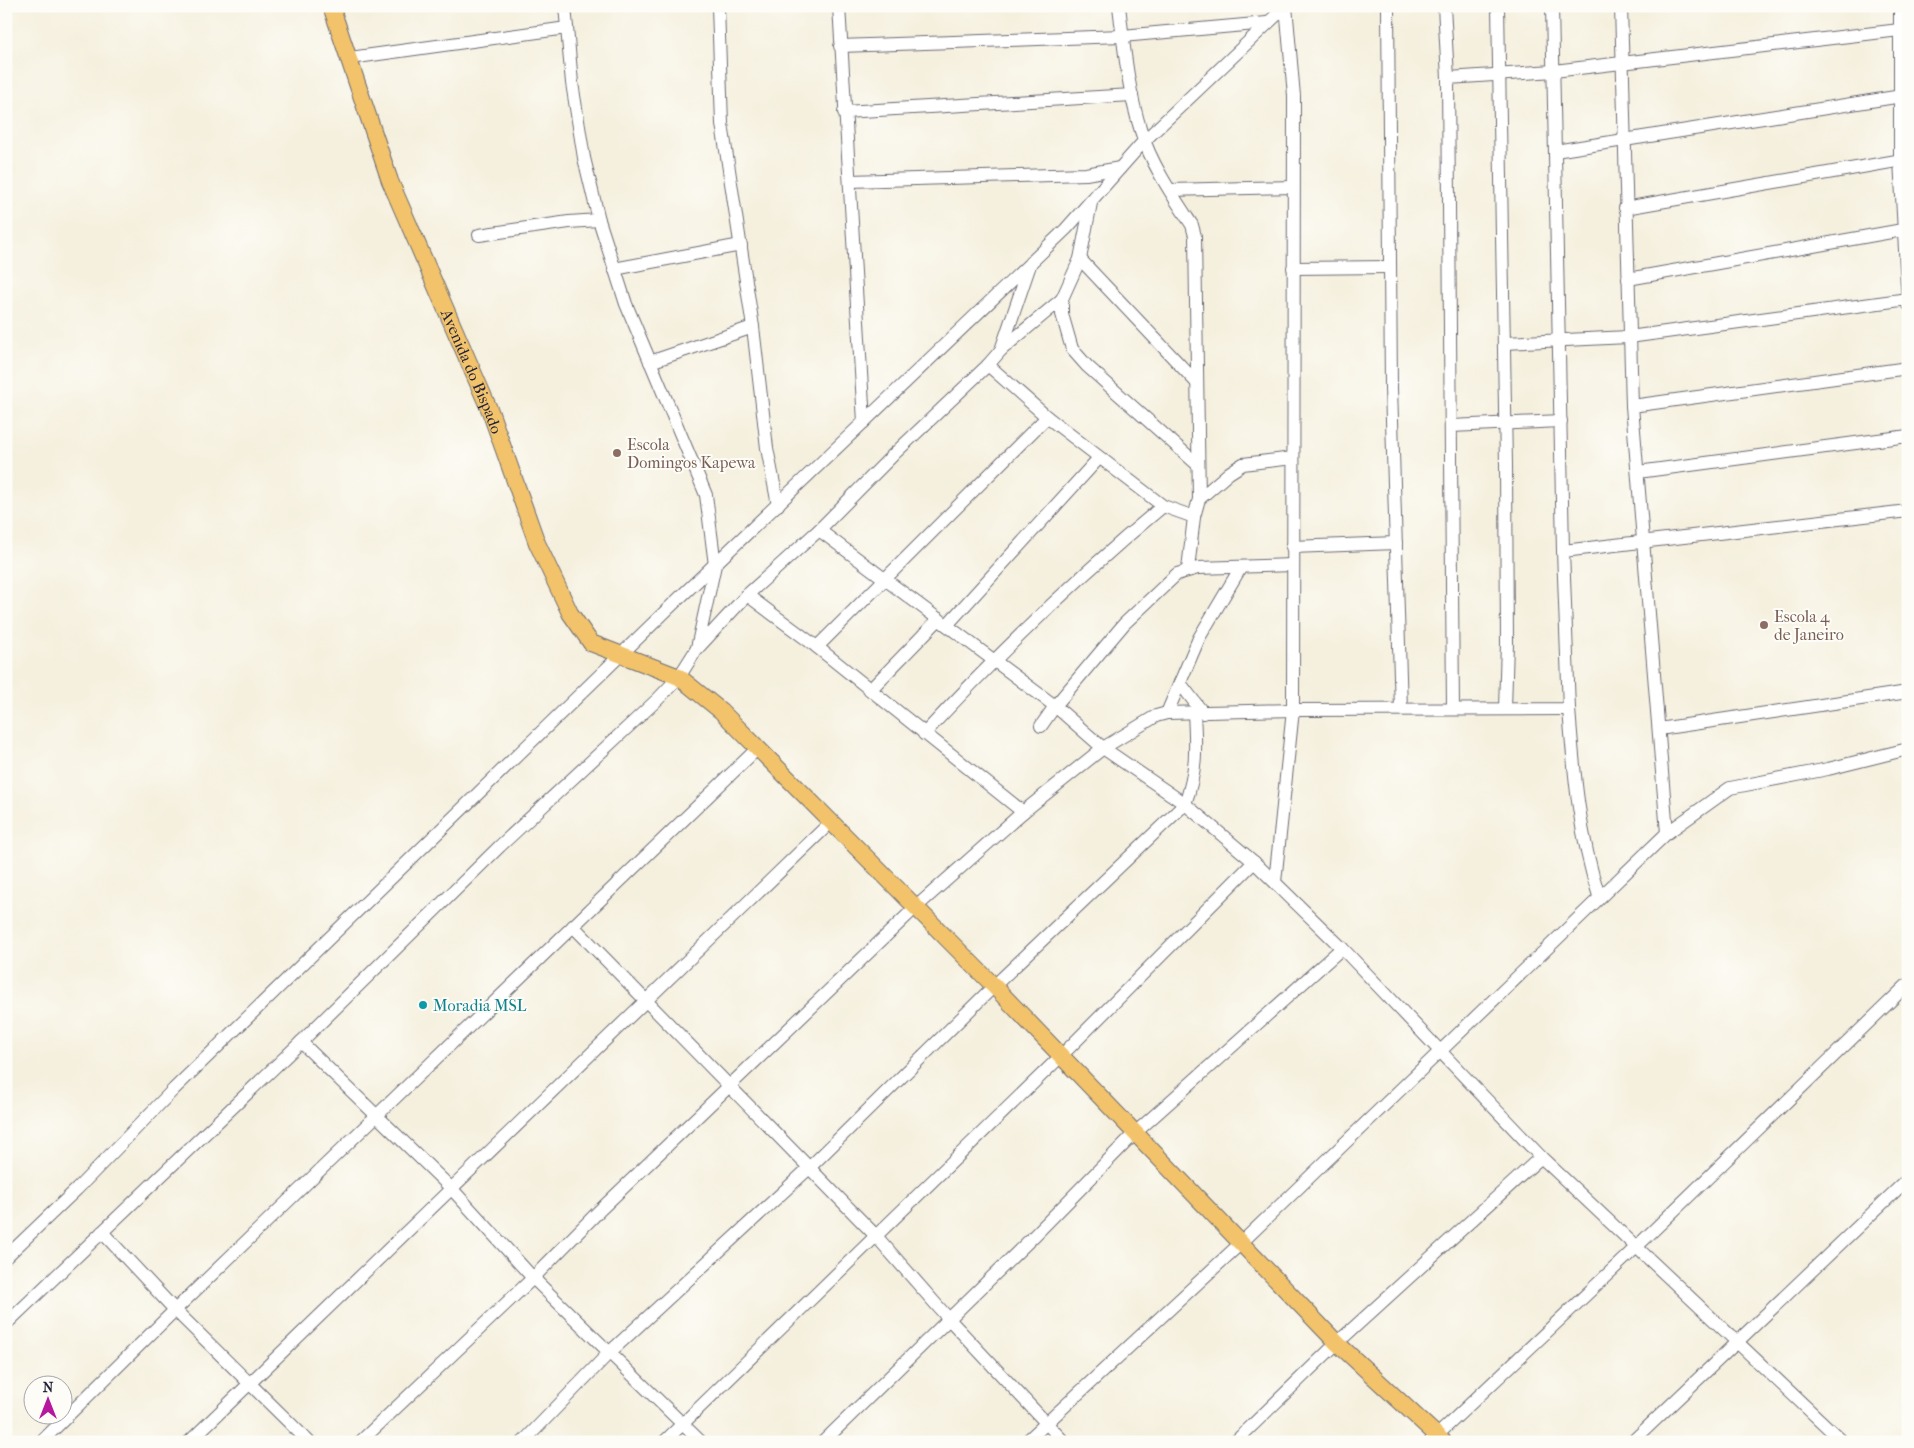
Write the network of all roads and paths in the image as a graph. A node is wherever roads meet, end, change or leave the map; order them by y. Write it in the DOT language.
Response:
graph roads {
  1 [pos="331,6"];
  2 [pos="565,6"];
  3 [pos="718,6"];
  4 [pos="839,6"];
  5 [pos="1119,6"];
  6 [pos="1286,6"];
  7 [pos="1388,6"];
  8 [pos="1444,6"];
  9 [pos="1498,6"];
  10 [pos="1552,6"];
  11 [pos="1621,6"];
  12 [pos="1900,6"];
  13 [pos="1267,22"];
  14 [pos="567,28"];
  15 [pos="1904,29"];
  16 [pos="1122,36"];
  17 [pos="840,46"];
  18 [pos="350,58"];
  19 [pos="1624,63"];
  20 [pos="1554,71"];
  21 [pos="1500,75"];
  22 [pos="1448,78"];
  23 [pos="1132,95"];
  24 [pos="1904,96"];
  25 [pos="844,112"];
  26 [pos="1145,140"];
  27 [pos="1624,141"];
  28 [pos="1555,151"];
  29 [pos="1904,160"];
  30 [pos="1120,168"];
  31 [pos="850,182"];
  32 [pos="1293,187"];
  33 [pos="1170,190"];
  34 [pos="1091,203"];
  35 [pos="1625,208"];
  36 [pos="599,220"];
  37 [pos="1906,229"];
  38 [pos="479,235"];
  39 [pos="741,245"];
  40 [pos="1032,259"];
  41 [pos="1080,259"];
  42 [pos="1390,266"];
  43 [pos="1293,268"];
  44 [pos="614,269"];
  45 [pos="1628,279"];
  46 [pos="1062,299"];
  47 [pos="1908,299"];
  48 [pos="1908,304"];
  49 [pos="753,328"];
  50 [pos="1629,337"];
  51 [pos="1559,340"];
  52 [pos="1504,343"];
  53 [pos="1001,350"];
  54 [pos="650,362"];
  55 [pos="988,365"];
  56 [pos="1908,368"];
  57 [pos="1197,383"];
  58 [pos="1632,406"];
  59 [pos="1047,417"];
  60 [pos="1561,421"];
  61 [pos="864,422"];
  62 [pos="1505,424"];
  63 [pos="1451,426"];
  64 [pos="1908,436"];
  65 [pos="1099,458"];
  66 [pos="1293,458"];
  67 [pos="1198,465"];
  68 [pos="1638,472"];
  69 [pos="1199,500"];
  70 [pos="778,505"];
  71 [pos="1163,506"];
  72 [pos="1908,511"];
  73 [pos="1194,517"];
  74 [pos="819,530"];
  75 [pos="1644,542"];
  76 [pos="1396,543"];
  77 [pos="1292,547"];
  78 [pos="1563,551"];
  79 [pos="715,565"];
  80 [pos="1292,565"];
  81 [pos="1241,566"];
  82 [pos="1188,569"];
  83 [pos="886,578"];
  84 [pos="747,595"];
  85 [pos="943,622"];
  86 [pos="816,647"];
  87 [pos="696,650"];
  88 [pos="621,655"];
  89 [pos="993,659"];
  90 [pos="679,677"];
  91 [pos="1180,683"];
  92 [pos="870,690"];
  93 [pos="1908,692"];
  94 [pos="1055,706"];
  95 [pos="1401,709"];
  96 [pos="1453,709"];
  97 [pos="1505,709"];
  98 [pos="1568,709"];
  99 [pos="1293,710"];
  100 [pos="1167,713"];
  101 [pos="1198,713"];
  102 [pos="1041,726"];
  103 [pos="1659,729"];
  104 [pos="924,734"];
  105 [pos="759,747"];
  106 [pos="1103,748"];
  107 [pos="1908,749"];
  108 [pos="1185,804"];
  109 [pos="1023,812"];
  110 [pos="832,821"];
  111 [pos="1667,833"];
  112 [pos="1254,862"];
  113 [pos="1275,882"];
  114 [pos="1599,896"];
  115 [pos="916,907"];
  116 [pos="573,926"];
  117 [pos="1342,948"];
  118 [pos="1908,984"];
  119 [pos="994,986"];
  120 [pos="647,1001"];
  121 [pos="301,1042"];
  122 [pos="1441,1051"];
  123 [pos="1061,1056"];
  124 [pos="730,1085"];
  125 [pos="377,1116"];
  126 [pos="1135,1133"];
  127 [pos="1541,1157"];
  128 [pos="808,1169"];
  129 [pos="1908,1179"];
  130 [pos="451,1188"];
  131 [pos="102,1232"];
  132 [pos="876,1236"];
  133 [pos="1241,1243"];
  134 [pos="1637,1245"];
  135 [pos="6,1257"];
  136 [pos="533,1278"];
  137 [pos="175,1310"];
  138 [pos="948,1318"];
  139 [pos="6,1324"];
  140 [pos="1737,1339"];
  141 [pos="1337,1343"];
  142 [pos="610,1353"];
  143 [pos="250,1384"];
  144 [pos="684,1423"];
  145 [pos="1045,1423"];
  146 [pos="1437,1439"];
  147 [pos="41,1442"];
  148 [pos="189,1442"];
  149 [pos="309,1442"];
  150 [pos="360,1442"];
  151 [pos="523,1442"];
  152 [pos="664,1442"];
  153 [pos="701,1442"];
  154 [pos="823,1442"];
  155 [pos="1026,1442"];
  156 [pos="1064,1442"];
  157 [pos="1235,1442"];
  158 [pos="1632,1442"];
  159 [pos="1843,1442"];
  1 -- 18 [label="main road, Avenida do Bispado"];
  2 -- 14 [label="street"];
  3 -- 39 [label="street"];
  4 -- 17 [label="street"];
  5 -- 16 [label="street"];
  6 -- 13 [label="street"];
  6 -- 32 [label="street"];
  7 -- 42 [label="street"];
  8 -- 22 [label="street"];
  9 -- 21 [label="street"];
  10 -- 20 [label="street"];
  11 -- 19 [label="street"];
  12 -- 15 [label="street"];
  13 -- 16 [label="street"];
  13 -- 26 [label="street"];
  14 -- 18 [label="street"];
  14 -- 36 [label="street"];
  15 -- 19 [label="street"];
  15 -- 24 [label="street"];
  16 -- 17 [label="street"];
  16 -- 23 [label="street"];
  17 -- 25 [label="street"];
  18 -- 88 [label="main road, Avenida do Bispado"];
  19 -- 20 [label="street"];
  19 -- 27 [label="street"];
  20 -- 21 [label="street"];
  20 -- 28 [label="street"];
  21 -- 22 [label="street"];
  21 -- 52 [label="street"];
  22 -- 63 [label="street"];
  23 -- 25 [label="street"];
  23 -- 26 [label="street"];
  24 -- 27 [label="street"];
  24 -- 29 [label="street"];
  25 -- 31 [label="street"];
  26 -- 30 [label="street"];
  26 -- 33 [label="street"];
  27 -- 28 [label="street"];
  27 -- 35 [label="street"];
  28 -- 51 [label="street"];
  29 -- 35 [label="street"];
  29 -- 37 [label="street"];
  30 -- 31 [label="street"];
  30 -- 34 [label="street"];
  31 -- 61 [label="street"];
  32 -- 33 [label="street"];
  32 -- 43 [label="street"];
  33 -- 57 [label="street"];
  34 -- 40 [label="street"];
  34 -- 41 [label="street"];
  35 -- 45 [label="street"];
  36 -- 38 [label="street"];
  36 -- 44 [label="street"];
  37 -- 45 [label="street"];
  37 -- 47 [label="street"];
  39 -- 44 [label="street"];
  39 -- 49 [label="street"];
  40 -- 53 [label="street"];
  40 -- 61 [label="street"];
  41 -- 46 [label="street"];
  41 -- 57 [label="street"];
  42 -- 43 [label="street"];
  42 -- 76 [label="street"];
  43 -- 66 [label="street"];
  44 -- 54 [label="street"];
  45 -- 50 [label="street"];
  46 -- 53 [label="street"];
  46 -- 67 [label="street"];
  47 -- 48 [label="street"];
  47 -- 50 [label="street"];
  49 -- 54 [label="street"];
  49 -- 70 [label="street"];
  50 -- 51 [label="street"];
  50 -- 58 [label="street"];
  51 -- 52 [label="street"];
  51 -- 60 [label="street"];
  52 -- 62 [label="street"];
  53 -- 55 [label="street"];
  54 -- 79 [label="street"];
  55 -- 59 [label="street"];
  55 -- 74 [label="street"];
  56 -- 58 [label="street"];
  57 -- 67 [label="street"];
  58 -- 68 [label="street"];
  59 -- 65 [label="street"];
  59 -- 83 [label="street"];
  60 -- 62 [label="street"];
  60 -- 78 [label="street"];
  61 -- 70 [label="street"];
  62 -- 63 [label="street"];
  62 -- 97 [label="street"];
  63 -- 96 [label="street"];
  64 -- 68 [label="street"];
  65 -- 71 [label="street"];
  65 -- 85 [label="street"];
  66 -- 69 [label="street"];
  66 -- 77 [label="street"];
  67 -- 69 [label="street"];
  68 -- 75 [label="street"];
  69 -- 73 [label="street"];
  70 -- 79 [label="street"];
  71 -- 73 [label="street"];
  71 -- 89 [label="street"];
  72 -- 75 [label="street"];
  73 -- 82 [label="street"];
  74 -- 83 [label="street"];
  74 -- 84 [label="street"];
  75 -- 78 [label="street"];
  75 -- 103 [label="street"];
  76 -- 77 [label="street"];
  76 -- 95 [label="street"];
  77 -- 80 [label="street"];
  78 -- 98 [label="street"];
  79 -- 87 [label="street"];
  79 -- 88 [label="street"];
  80 -- 81 [label="street"];
  80 -- 99 [label="street"];
  81 -- 82 [label="street"];
  81 -- 91 [label="street"];
  82 -- 94 [label="street"];
  83 -- 85 [label="street"];
  83 -- 86 [label="street"];
  84 -- 86 [label="street"];
  84 -- 87 [label="street"];
  85 -- 89 [label="street"];
  85 -- 92 [label="street"];
  86 -- 92 [label="street"];
  87 -- 90 [label="street"];
  88 -- 90 [label="main road, Avenida do Bispado"];
  88 -- 135 [label="street"];
  89 -- 94 [label="street"];
  89 -- 104 [label="street"];
  90 -- 105 [label="main road, Avenida do Bispado"];
  90 -- 121 [label="street"];
  91 -- 100 [label="street"];
  91 -- 101 [label="street"];
  92 -- 104 [label="street"];
  93 -- 103 [label="street"];
  94 -- 102 [label="street"];
  94 -- 106 [label="street"];
  95 -- 96 [label="street"];
  95 -- 99 [label="street"];
  96 -- 97 [label="street"];
  97 -- 98 [label="street"];
  98 -- 114 [label="street"];
  99 -- 101 [label="street"];
  99 -- 113 [label="street"];
  100 -- 101 [label="street"];
  100 -- 106 [label="street"];
  101 -- 108 [label="street"];
  103 -- 111 [label="street"];
  104 -- 109 [label="street"];
  105 -- 110 [label="main road, Avenida do Bispado"];
  105 -- 116 [label="street"];
  106 -- 108 [label="street"];
  106 -- 109 [label="street"];
  107 -- 111 [label="street"];
  108 -- 112 [label="street"];
  108 -- 119 [label="street"];
  109 -- 115 [label="street"];
  110 -- 115 [label="main road, Avenida do Bispado"];
  110 -- 120 [label="street"];
  111 -- 114 [label="street"];
  112 -- 113 [label="street"];
  112 -- 123 [label="street"];
  113 -- 117 [label="street"];
  114 -- 122 [label="street"];
  115 -- 119 [label="main road, Avenida do Bispado"];
  115 -- 124 [label="street"];
  116 -- 120 [label="street"];
  116 -- 125 [label="street"];
  117 -- 122 [label="street"];
  117 -- 126 [label="street"];
  118 -- 134 [label="street"];
  119 -- 123 [label="main road, Avenida do Bispado"];
  119 -- 128 [label="street"];
  120 -- 124 [label="street"];
  120 -- 130 [label="street"];
  121 -- 125 [label="street"];
  121 -- 131 [label="street"];
  122 -- 127 [label="street"];
  122 -- 133 [label="street"];
  123 -- 126 [label="main road, Avenida do Bispado"];
  123 -- 132 [label="street"];
  124 -- 128 [label="street"];
  124 -- 136 [label="street"];
  125 -- 130 [label="street"];
  125 -- 137 [label="street"];
  126 -- 133 [label="main road, Avenida do Bispado"];
  126 -- 138 [label="street"];
  127 -- 134 [label="street"];
  127 -- 141 [label="street"];
  128 -- 132 [label="street"];
  128 -- 142 [label="street"];
  129 -- 140 [label="street"];
  130 -- 136 [label="street"];
  130 -- 143 [label="street"];
  131 -- 137 [label="street"];
  131 -- 139 [label="street"];
  132 -- 138 [label="street"];
  132 -- 144 [label="street"];
  133 -- 141 [label="main road, Avenida do Bispado"];
  133 -- 145 [label="street"];
  134 -- 140 [label="street"];
  134 -- 146 [label="street"];
  136 -- 142 [label="street"];
  136 -- 150 [label="street"];
  137 -- 143 [label="street"];
  137 -- 147 [label="street"];
  138 -- 145 [label="street"];
  138 -- 154 [label="street"];
  140 -- 158 [label="street"];
  140 -- 159 [label="street"];
  141 -- 146 [label="main road, Avenida do Bispado"];
  141 -- 157 [label="street"];
  142 -- 144 [label="street"];
  142 -- 151 [label="street"];
  143 -- 148 [label="street"];
  143 -- 149 [label="street"];
  144 -- 152 [label="street"];
  144 -- 153 [label="street"];
  145 -- 155 [label="street"];
  145 -- 156 [label="street"];
}
